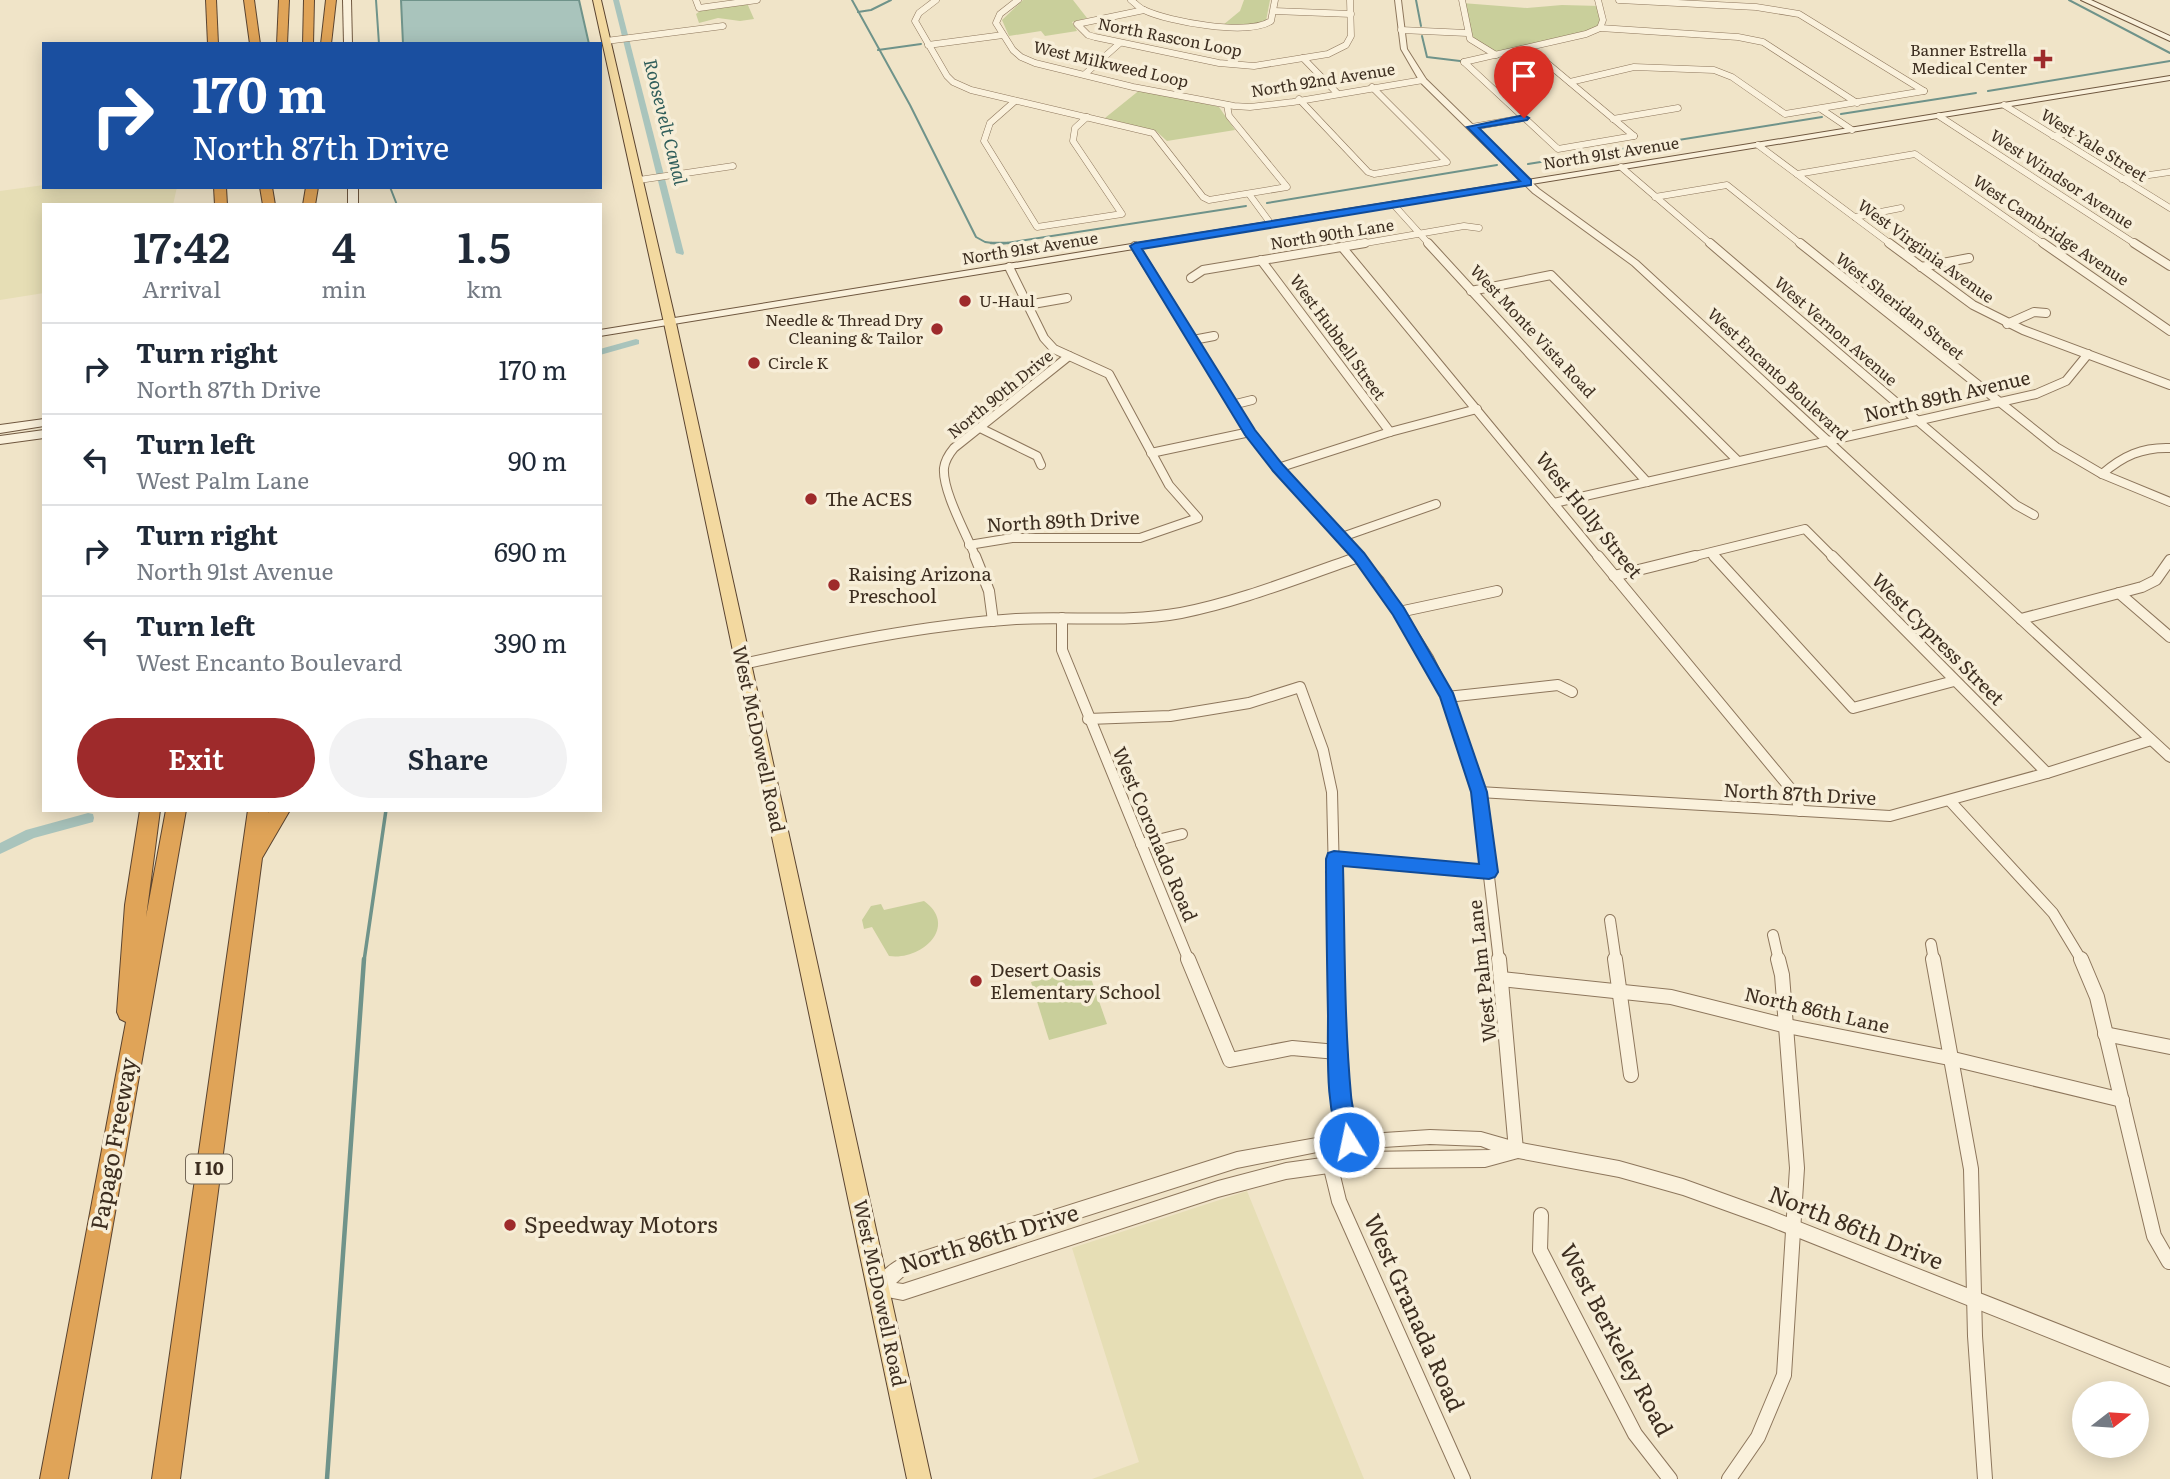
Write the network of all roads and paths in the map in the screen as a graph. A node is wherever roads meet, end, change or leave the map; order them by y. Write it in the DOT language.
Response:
graph roads {
  1 [pos="211,0"];
  2 [pos="249,0"];
  3 [pos="284,0"];
  4 [pos="309,0"];
  5 [pos="331,0"];
  6 [pos="347,0"];
  7 [pos="597,0"];
  8 [pos="696,0"];
  9 [pos="757,0"];
  10 [pos="936,0"];
  11 [pos="1018,0"];
  12 [pos="1131,0"];
  13 [pos="1275,0"];
  14 [pos="1350,0"];
  15 [pos="1398,0"];
  16 [pos="1462,0"];
  17 [pos="1598,0"];
  18 [pos="1619,0"];
  19 [pos="2085,0"];
  20 [pos="2101,0"];
  21 [pos="1674,1"];
  22 [pos="1144,10"];
  23 [pos="1274,11"];
  24 [pos="1351,14"];
  25 [pos="2126,17"];
  26 [pos="723,26"];
  27 [pos="1600,28"];
  28 [pos="1401,30"];
  29 [pos="1467,33"];
  30 [pos="1003,35"];
  31 [pos="2170,39"];
  32 [pos="606,41"];
  33 [pos="213,42"];
  34 [pos="255,42"];
  35 [pos="282,42"];
  36 [pos="308,42"];
  37 [pos="326,42"];
  38 [pos="348,42"];
  39 [pos="1120,43"];
  40 [pos="928,46"];
  41 [pos="1529,48"];
  42 [pos="1496,55"];
  43 [pos="1303,58"];
  44 [pos="1084,74"];
  45 [pos="2170,78"];
  46 [pos="1423,80"];
  47 [pos="1570,82"];
  48 [pos="1372,87"];
  49 [pos="1337,93"];
  50 [pos="1299,99"];
  51 [pos="1015,101"];
  52 [pos="1857,103"];
  53 [pos="1227,105"];
  54 [pos="2004,105"];
  55 [pos="1678,108"];
  56 [pos="1821,109"];
  57 [pos="1939,116"];
  58 [pos="1087,117"];
  59 [pos="1524,118"];
  60 [pos="1613,119"];
  61 [pos="1472,127"];
  62 [pos="1852,130"];
  63 [pos="2076,132"];
  64 [pos="2053,136"];
  65 [pos="1758,145"];
  66 [pos="733,166"];
  67 [pos="1621,167"];
  68 [pos="2170,172"];
  69 [pos="1797,174"];
  70 [pos="2122,178"];
  71 [pos="639,180"];
  72 [pos="1527,183"];
  73 [pos="1248,194"];
  74 [pos="1656,197"];
  75 [pos="1393,204"];
  76 [pos="1901,208"];
  77 [pos="2170,208"];
  78 [pos="1855,217"];
  79 [pos="1271,225"];
  80 [pos="1479,228"];
  81 [pos="1420,234"];
  82 [pos="1135,246"];
  83 [pos="1342,247"];
  84 [pos="1969,258"];
  85 [pos="1261,260"];
  86 [pos="2170,266"];
  87 [pos="1009,267"];
  88 [pos="1922,267"];
  89 [pos="1191,278"];
  90 [pos="1471,291"];
  91 [pos="1067,298"];
  92 [pos="1027,305"];
  93 [pos="2046,313"];
  94 [pos="670,323"];
  95 [pos="2007,324"];
  96 [pos="2170,331"];
  97 [pos="602,333"];
  98 [pos="1214,336"];
  99 [pos="1192,340"];
  100 [pos="2088,354"];
  101 [pos="1096,355"];
  102 [pos="1069,356"];
  103 [pos="1084,362"];
  104 [pos="2170,385"];
  105 [pos="1252,400"];
  106 [pos="1999,402"];
  107 [pos="1232,405"];
  108 [pos="1477,409"];
  109 [pos="1917,421"];
  110 [pos="42,422"];
  111 [pos="981,428"];
  112 [pos="0,429"];
  113 [pos="1250,432"];
  114 [pos="1390,432"];
  115 [pos="42,434"];
  116 [pos="2157,437"];
  117 [pos="0,440"];
  118 [pos="1827,441"];
  119 [pos="2167,448"];
  120 [pos="1151,453"];
  121 [pos="1738,461"];
  122 [pos="1041,465"];
  123 [pos="1278,468"];
  124 [pos="2102,474"];
  125 [pos="1647,482"];
  126 [pos="2170,502"];
  127 [pos="1554,503"];
  128 [pos="1436,504"];
  129 [pos="2034,515"];
  130 [pos="1342,537"];
  131 [pos="969,545"];
  132 [pos="1711,553"];
  133 [pos="1359,557"];
  134 [pos="2169,564"];
  135 [pos="1614,576"];
  136 [pos="1497,592"];
  137 [pos="2119,593"];
  138 [pos="1399,612"];
  139 [pos="1062,618"];
  140 [pos="2021,619"];
  141 [pos="993,621"];
  142 [pos="2170,637"];
  143 [pos="743,664"];
  144 [pos="1954,681"];
  145 [pos="1572,692"];
  146 [pos="1447,697"];
  147 [pos="1088,719"];
  148 [pos="2151,740"];
  149 [pos="2170,757"];
  150 [pos="2047,774"];
  151 [pos="1479,792"];
  152 [pos="1950,801"];
  153 [pos="1800,811"];
  154 [pos="150,812"];
  155 [pos="176,812"];
  156 [pos="258,812"];
  157 [pos="279,812"];
  158 [pos="1182,834"];
  159 [pos="1141,844"];
  160 [pos="252,858"];
  161 [pos="1334,859"];
  162 [pos="1489,872"];
  163 [pos="1609,920"];
  164 [pos="1773,935"];
  165 [pos="1931,944"];
  166 [pos="1501,979"];
  167 [pos="1619,991"];
  168 [pos="1787,1026"];
  169 [pos="2105,1034"];
  170 [pos="2170,1047"];
  171 [pos="1338,1052"];
  172 [pos="1949,1058"];
  173 [pos="1631,1075"];
  174 [pos="2122,1100"];
  175 [pos="120,1107"];
  176 [pos="1349,1142"];
  177 [pos="1517,1150"];
  178 [pos="1261,1155"];
  179 [pos="1330,1164"];
  180 [pos="1267,1176"];
  181 [pos="1541,1215"];
  182 [pos="1794,1227"];
  183 [pos="2169,1262"];
  184 [pos="878,1288"];
  185 [pos="1974,1299"];
  186 [pos="2170,1377"];
  187 [pos="54,1479"];
  188 [pos="166,1479"];
  189 [pos="919,1479"];
  190 [pos="1463,1479"];
  191 [pos="1670,1479"];
  192 [pos="1729,1479"];
  193 [pos="1985,1479"];
  1 -- 33 [label="highway"];
  2 -- 34 [label="highway"];
  3 -- 35 [label="highway"];
  4 -- 36 [label="highway"];
  5 -- 37 [label="highway"];
  6 -- 38 [label="main road"];
  7 -- 32 [label="main road, West McDowell Road"];
  8 -- 9 [label="street"];
  10 -- 40 [label="street"];
  11 -- 30 [label="street"];
  12 -- 22 [label="street"];
  13 -- 23 [label="street"];
  14 -- 24 [label="street"];
  15 -- 28 [label="street, West Encanto Boulevard"];
  16 -- 29 [label="street"];
  17 -- 27 [label="street"];
  18 -- 21 [label="street"];
  19 -- 25 [label="main road"];
  20 -- 25 [label="main road"];
  21 -- 52 [label="street"];
  22 -- 23 [label="street"];
  22 -- 39 [label="street, North Rascon Loop"];
  23 -- 24 [label="street"];
  24 -- 43 [label="street, North Rascon Loop"];
  25 -- 31 [label="main road"];
  26 -- 32 [label="street"];
  27 -- 41 [label="street"];
  27 -- 52 [label="street"];
  28 -- 29 [label="street"];
  28 -- 46 [label="street, West Encanto Boulevard"];
  29 -- 42 [label="street"];
  30 -- 40 [label="street"];
  30 -- 44 [label="street, West Milkweed Loop"];
  32 -- 71 [label="main road, West McDowell Road"];
  39 -- 43 [label="street, North Rascon Loop"];
  39 -- 44 [label="street"];
  40 -- 51 [label="street"];
  41 -- 42 [label="street"];
  41 -- 47 [label="street"];
  42 -- 59 [label="street"];
  43 -- 49 [label="street"];
  44 -- 53 [label="street, West Milkweed Loop"];
  45 -- 54 [label="main road, North 91st Avenue"];
  46 -- 48 [label="street, North 92nd Avenue"];
  46 -- 61 [label="street, West Encanto Boulevard"];
  47 -- 56 [label="street"];
  47 -- 60 [label="street"];
  48 -- 49 [label="street, North 92nd Avenue"];
  48 -- 50 [label="street"];
  49 -- 50 [label="street, North 92nd Avenue"];
  50 -- 53 [label="street, North 92nd Avenue"];
  51 -- 58 [label="street"];
  51 -- 58 [label="street"];
  52 -- 56 [label="street"];
  53 -- 73 [label="street"];
  54 -- 57 [label="main road, North 91st Avenue"];
  54 -- 64 [label="street, West Yale Street"];
  55 -- 60 [label="street"];
  56 -- 62 [label="street"];
  57 -- 62 [label="main road, North 91st Avenue"];
  57 -- 86 [label="street, West Windsor Avenue"];
  58 -- 73 [label="street"];
  59 -- 60 [label="street"];
  59 -- 61 [label="street"];
  61 -- 72 [label="street, West Encanto Boulevard"];
  62 -- 65 [label="main road, North 91st Avenue"];
  63 -- 64 [label="street"];
  64 -- 70 [label="street, West Yale Street"];
  65 -- 67 [label="main road, North 91st Avenue"];
  65 -- 69 [label="street, West Virginia Avenue"];
  66 -- 71 [label="street"];
  67 -- 72 [label="main road, North 91st Avenue"];
  67 -- 74 [label="street, West Vernon Avenue"];
  68 -- 70 [label="street"];
  69 -- 78 [label="street, West Virginia Avenue"];
  69 -- 96 [label="street, West Cambridge Avenue"];
  70 -- 77 [label="street, West Yale Street"];
  71 -- 94 [label="main road, West McDowell Road"];
  72 -- 75 [label="main road, North 91st Avenue"];
  72 -- 118 [label="street, West Encanto Boulevard"];
  73 -- 79 [label="street"];
  74 -- 106 [label="street, West Sheridan Street"];
  74 -- 109 [label="street, West Vernon Avenue"];
  75 -- 79 [label="main road, North 91st Avenue"];
  75 -- 81 [label="street, West Monte Vista Road"];
  76 -- 78 [label="street"];
  78 -- 88 [label="street, West Virginia Avenue"];
  79 -- 82 [label="main road, North 91st Avenue"];
  80 -- 81 [label="street, North 90th Lane"];
  81 -- 83 [label="street, North 90th Lane"];
  81 -- 90 [label="street, West Monte Vista Road"];
  82 -- 87 [label="main road, North 91st Avenue"];
  82 -- 99 [label="street, West Palm Lane"];
  83 -- 85 [label="street, North 90th Lane"];
  83 -- 108 [label="street, West Holly Street"];
  84 -- 88 [label="street"];
  85 -- 89 [label="street, North 90th Lane"];
  85 -- 114 [label="street, West Hubbell Street"];
  87 -- 92 [label="street"];
  87 -- 94 [label="main road, North 91st Avenue"];
  88 -- 95 [label="street, West Virginia Avenue"];
  90 -- 121 [label="street"];
  90 -- 125 [label="street, West Monte Vista Road"];
  91 -- 92 [label="street"];
  92 -- 102 [label="street"];
  93 -- 95 [label="street"];
  94 -- 97 [label="main road, North 91st Avenue"];
  94 -- 143 [label="main road, West McDowell Road"];
  95 -- 100 [label="street, West Virginia Avenue"];
  98 -- 99 [label="street"];
  99 -- 107 [label="street, West Palm Lane"];
  100 -- 104 [label="street, West Virginia Avenue"];
  100 -- 106 [label="street, North 89th Avenue"];
  101 -- 103 [label="street"];
  102 -- 103 [label="street"];
  102 -- 111 [label="street, North 90th Drive"];
  103 -- 120 [label="street"];
  105 -- 107 [label="street"];
  106 -- 109 [label="street, North 89th Avenue"];
  106 -- 124 [label="street, West Sheridan Street"];
  107 -- 113 [label="street, West Palm Lane"];
  108 -- 114 [label="street"];
  108 -- 127 [label="street, West Holly Street"];
  109 -- 118 [label="street, North 89th Avenue"];
  109 -- 129 [label="street, West Vernon Avenue"];
  110 -- 112 [label="main road"];
  111 -- 122 [label="street"];
  111 -- 131 [label="street, North 90th Drive"];
  113 -- 120 [label="street"];
  113 -- 123 [label="street, West Palm Lane"];
  114 -- 123 [label="street"];
  115 -- 117 [label="main road"];
  116 -- 119 [label="street"];
  118 -- 121 [label="street, North 89th Avenue"];
  118 -- 140 [label="street, West Encanto Boulevard"];
  119 -- 124 [label="street"];
  120 -- 131 [label="street, North 89th Drive"];
  121 -- 125 [label="street, North 89th Avenue"];
  123 -- 130 [label="street, West Palm Lane"];
  124 -- 126 [label="street, West Sheridan Street"];
  125 -- 127 [label="street, North 89th Avenue"];
  127 -- 135 [label="street, West Holly Street"];
  128 -- 130 [label="street"];
  130 -- 133 [label="street, West Palm Lane"];
  131 -- 141 [label="street"];
  132 -- 135 [label="street"];
  132 -- 144 [label="street, West Cypress Street"];
  132 -- 144 [label="street"];
  133 -- 138 [label="street, West Palm Lane"];
  133 -- 139 [label="street"];
  134 -- 137 [label="street"];
  135 -- 153 [label="street, West Holly Street"];
  136 -- 138 [label="street"];
  137 -- 140 [label="street"];
  137 -- 142 [label="street"];
  138 -- 146 [label="street, West Palm Lane"];
  139 -- 141 [label="street"];
  139 -- 147 [label="street, West Coronado Road"];
  140 -- 148 [label="street, West Encanto Boulevard"];
  141 -- 143 [label="street"];
  143 -- 184 [label="main road, West McDowell Road"];
  144 -- 150 [label="street, West Cypress Street"];
  145 -- 146 [label="street"];
  146 -- 151 [label="street, West Palm Lane"];
  147 -- 159 [label="street, West Coronado Road"];
  147 -- 161 [label="street"];
  148 -- 149 [label="street, West Encanto Boulevard"];
  148 -- 150 [label="street, North 87th Drive"];
  150 -- 152 [label="street, North 87th Drive"];
  151 -- 153 [label="street, North 87th Drive"];
  151 -- 162 [label="street, West Palm Lane"];
  152 -- 153 [label="street, North 87th Drive"];
  152 -- 169 [label="street"];
  154 -- 175 [label="highway"];
  155 -- 175 [label="highway, Papago Freeway"];
  156 -- 160 [label="highway, I 10"];
  157 -- 160 [label="highway"];
  158 -- 159 [label="street"];
  159 -- 171 [label="street, West Coronado Road"];
  160 -- 188 [label="highway, I 10"];
  161 -- 162 [label="street"];
  161 -- 171 [label="street"];
  162 -- 166 [label="street, West Palm Lane"];
  163 -- 167 [label="street"];
  164 -- 168 [label="street"];
  165 -- 172 [label="street"];
  166 -- 167 [label="street, North 86th Lane"];
  166 -- 177 [label="street, West Palm Lane"];
  167 -- 168 [label="street, North 86th Lane"];
  167 -- 173 [label="street"];
  168 -- 172 [label="street, North 86th Lane"];
  168 -- 182 [label="street"];
  169 -- 170 [label="street"];
  169 -- 174 [label="street"];
  171 -- 176 [label="street"];
  172 -- 174 [label="street, North 86th Lane"];
  172 -- 185 [label="street"];
  174 -- 183 [label="street"];
  175 -- 187 [label="highway, Papago Freeway"];
  176 -- 177 [label="street, North 86th Drive"];
  176 -- 178 [label="street, North 86th Drive"];
  177 -- 179 [label="street, North 86th Drive"];
  177 -- 182 [label="street, North 86th Drive"];
  178 -- 180 [label="street"];
  178 -- 184 [label="street, North 86th Drive"];
  179 -- 180 [label="street, North 86th Drive"];
  179 -- 190 [label="street, West Granada Road"];
  180 -- 184 [label="street, North 86th Drive"];
  181 -- 191 [label="street, West Berkeley Road"];
  182 -- 185 [label="street, North 86th Drive"];
  182 -- 192 [label="street"];
  184 -- 189 [label="main road, West McDowell Road"];
  185 -- 186 [label="street, North 86th Drive"];
  185 -- 193 [label="street"];
}
